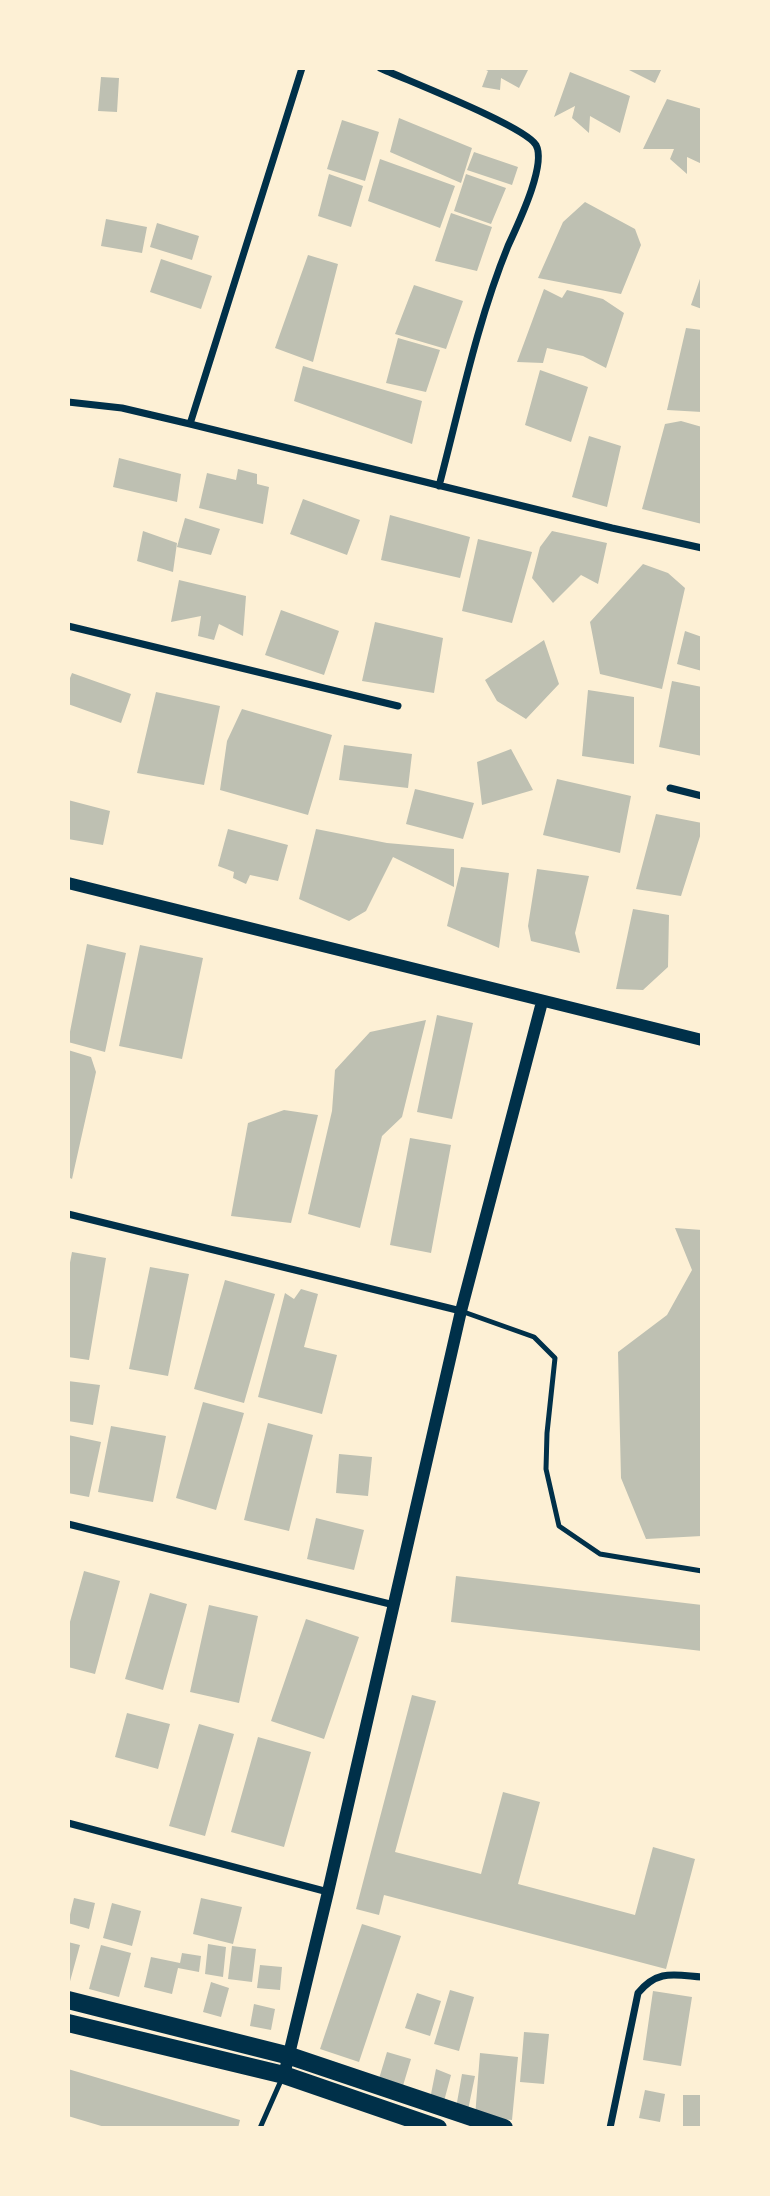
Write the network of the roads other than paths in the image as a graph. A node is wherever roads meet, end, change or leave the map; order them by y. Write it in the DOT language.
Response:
graph roads {
  1 [pos="302,68"];
  2 [pos="380,68"];
  3 [pos="68,402"];
  4 [pos="190,424"];
  5 [pos="439,486"];
  6 [pos="702,548"];
  7 [pos="68,626"];
  8 [pos="398,706"];
  9 [pos="670,788"];
  10 [pos="702,796"];
  11 [pos="68,883"];
  12 [pos="542,1002"];
  13 [pos="702,1040"];
  14 [pos="68,1214"];
  15 [pos="461,1311"];
  16 [pos="68,1524"];
  17 [pos="702,1571"];
  18 [pos="394,1605"];
  19 [pos="68,1822"];
  20 [pos="328,1892"];
  21 [pos="702,1977"];
  22 [pos="68,2000"];
  23 [pos="68,2023"];
  24 [pos="290,2056"];
  25 [pos="284,2075"];
  26 [pos="260,2128"];
  27 [pos="438,2128"];
  28 [pos="504,2128"];
  29 [pos="610,2128"];
  1 -- 4 [label="street"];
  2 -- 5 [label="street"];
  3 -- 4 [label="street"];
  4 -- 5 [label="street"];
  5 -- 6 [label="street"];
  7 -- 8 [label="street"];
  9 -- 10 [label="street"];
  11 -- 12 [label="street"];
  12 -- 13 [label="street"];
  12 -- 15 [label="street"];
  14 -- 15 [label="street"];
  15 -- 17 [label="lane"];
  15 -- 18 [label="street"];
  16 -- 18 [label="street"];
  18 -- 20 [label="street"];
  19 -- 20 [label="street"];
  20 -- 24 [label="street"];
  21 -- 29 [label="street"];
  22 -- 24 [label="main road"];
  23 -- 25 [label="main road"];
  24 -- 25 [label="street"];
  24 -- 28 [label="main road"];
  25 -- 26 [label="lane"];
  25 -- 27 [label="main road"];
}
